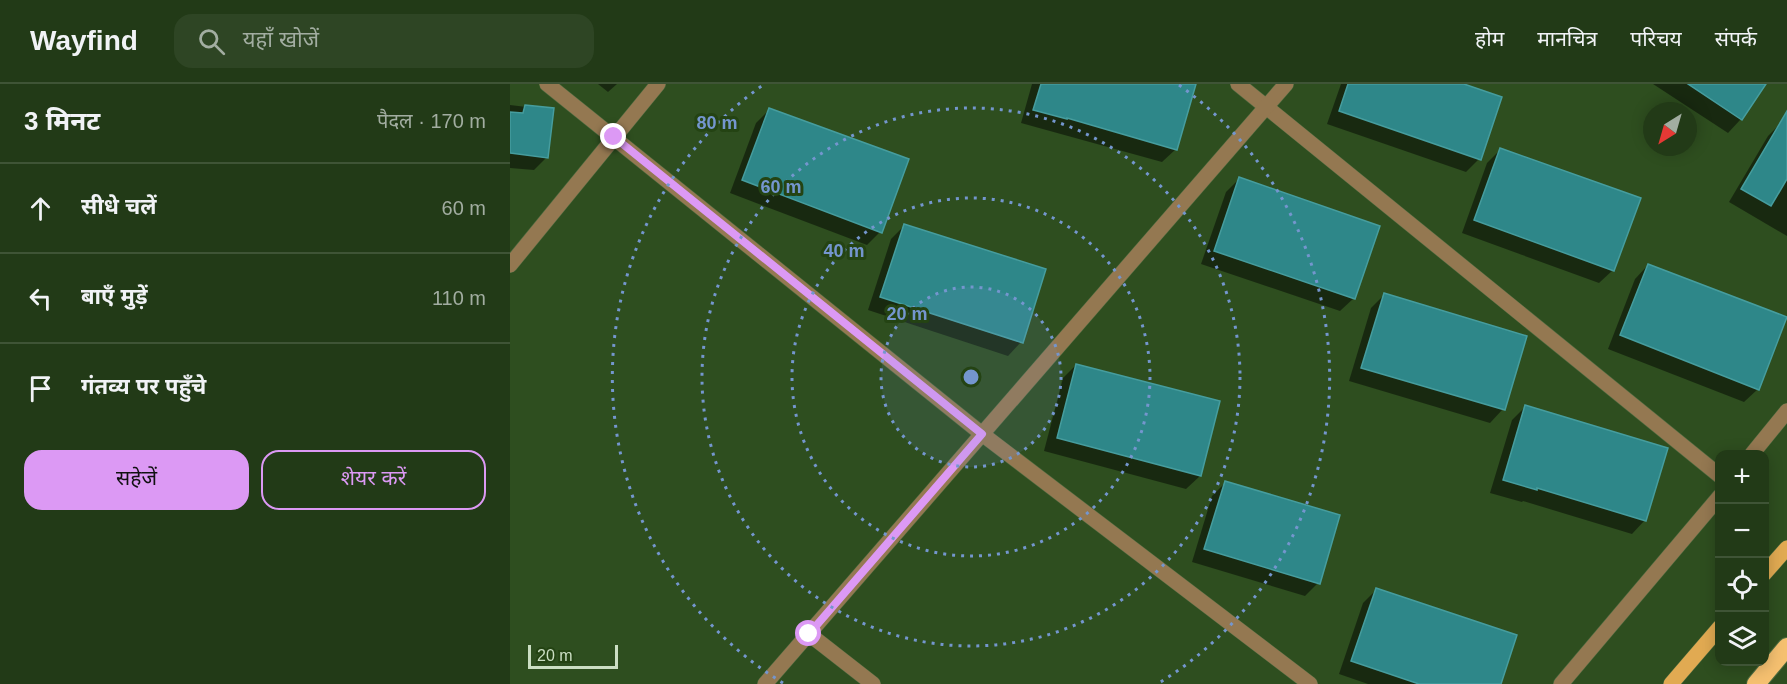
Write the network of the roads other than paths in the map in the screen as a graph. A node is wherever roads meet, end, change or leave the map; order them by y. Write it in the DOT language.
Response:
graph roads {
  1 [pos="548,84"];
  2 [pos="658,84"];
  3 [pos="1238,84"];
  4 [pos="1286,84"];
  5 [pos="1267,107"];
  6 [pos="614,137"];
  7 [pos="510,265"];
  8 [pos="1787,411"];
  9 [pos="982,434"];
  10 [pos="1755,450"];
  11 [pos="1715,473"];
  12 [pos="1715,501"];
  13 [pos="1787,548"];
  14 [pos="1769,568"];
  15 [pos="1715,632"];
  16 [pos="809,634"];
  17 [pos="1787,647"];
  18 [pos="765,684"];
  19 [pos="873,684"];
  20 [pos="1310,684"];
  21 [pos="1561,684"];
  22 [pos="1671,684"];
  23 [pos="1756,684"];
  1 -- 6 [label="street"];
  2 -- 6 [label="street"];
  3 -- 5 [label="street"];
  4 -- 5 [label="street"];
  5 -- 9 [label="street"];
  5 -- 11 [label="street"];
  6 -- 7 [label="street"];
  6 -- 9 [label="street"];
  8 -- 10 [label="street"];
  9 -- 16 [label="street"];
  9 -- 20 [label="street"];
  12 -- 21 [label="street"];
  13 -- 14 [label="main road"];
  15 -- 22 [label="main road"];
  16 -- 18 [label="street"];
  16 -- 19 [label="street"];
  17 -- 23 [label="highway"];
}
